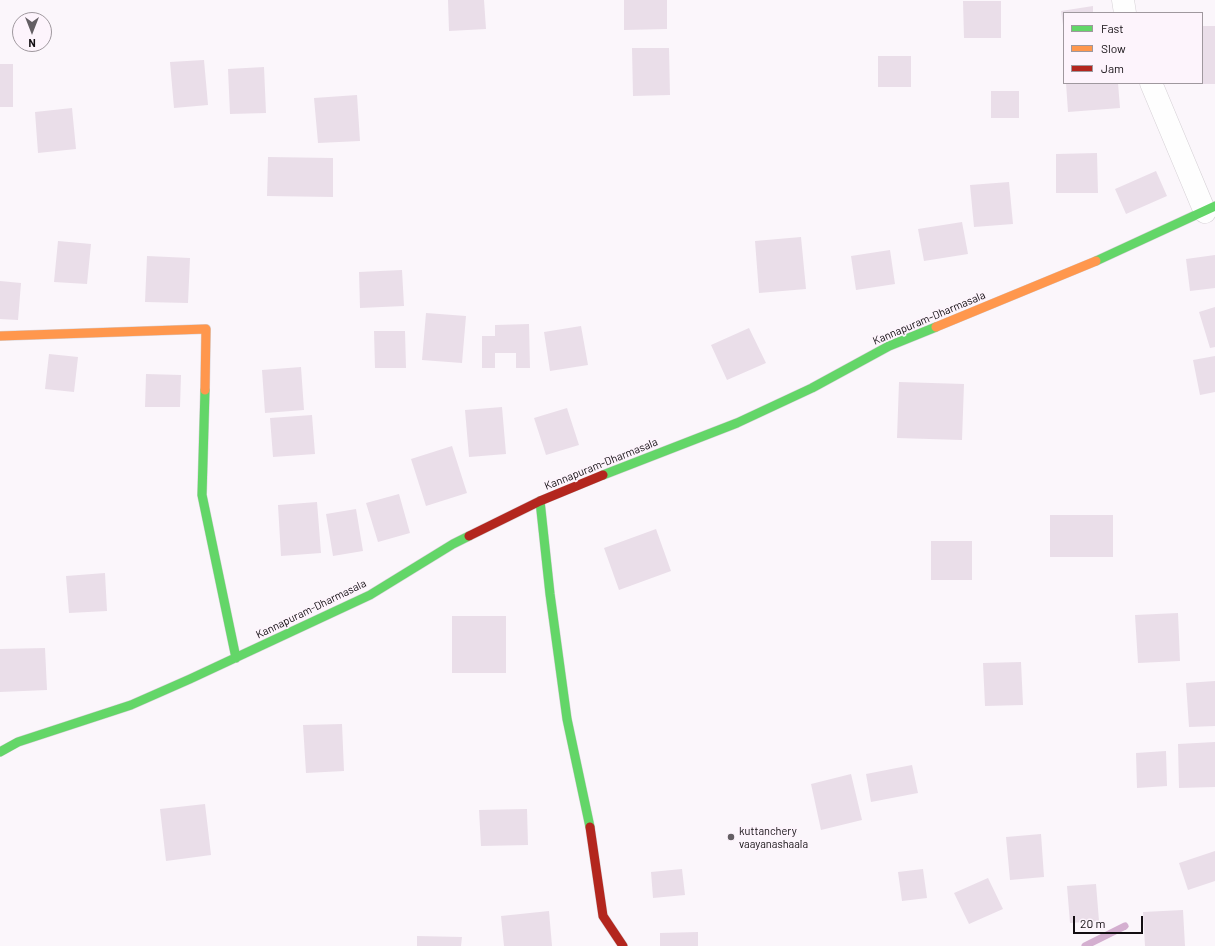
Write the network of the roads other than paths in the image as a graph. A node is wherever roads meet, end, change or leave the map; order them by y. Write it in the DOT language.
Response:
graph roads {
  1 [pos="1123,0"];
  2 [pos="1125,12"];
  3 [pos="1151,84"];
  4 [pos="1210,209"];
  5 [pos="0,336"];
  6 [pos="540,501"];
  7 [pos="236,658"];
  8 [pos="0,752"];
  9 [pos="623,946"];
  1 -- 2 [label="street"];
  3 -- 4 [label="street"];
  4 -- 6 [label="main road, Kannapuram-Dharmasala"];
  5 -- 7 [label="main road"];
  6 -- 7 [label="main road, Kannapuram-Dharmasala"];
  6 -- 9 [label="main road"];
  7 -- 8 [label="main road, Kannapuram-Dharmasala"];
}
